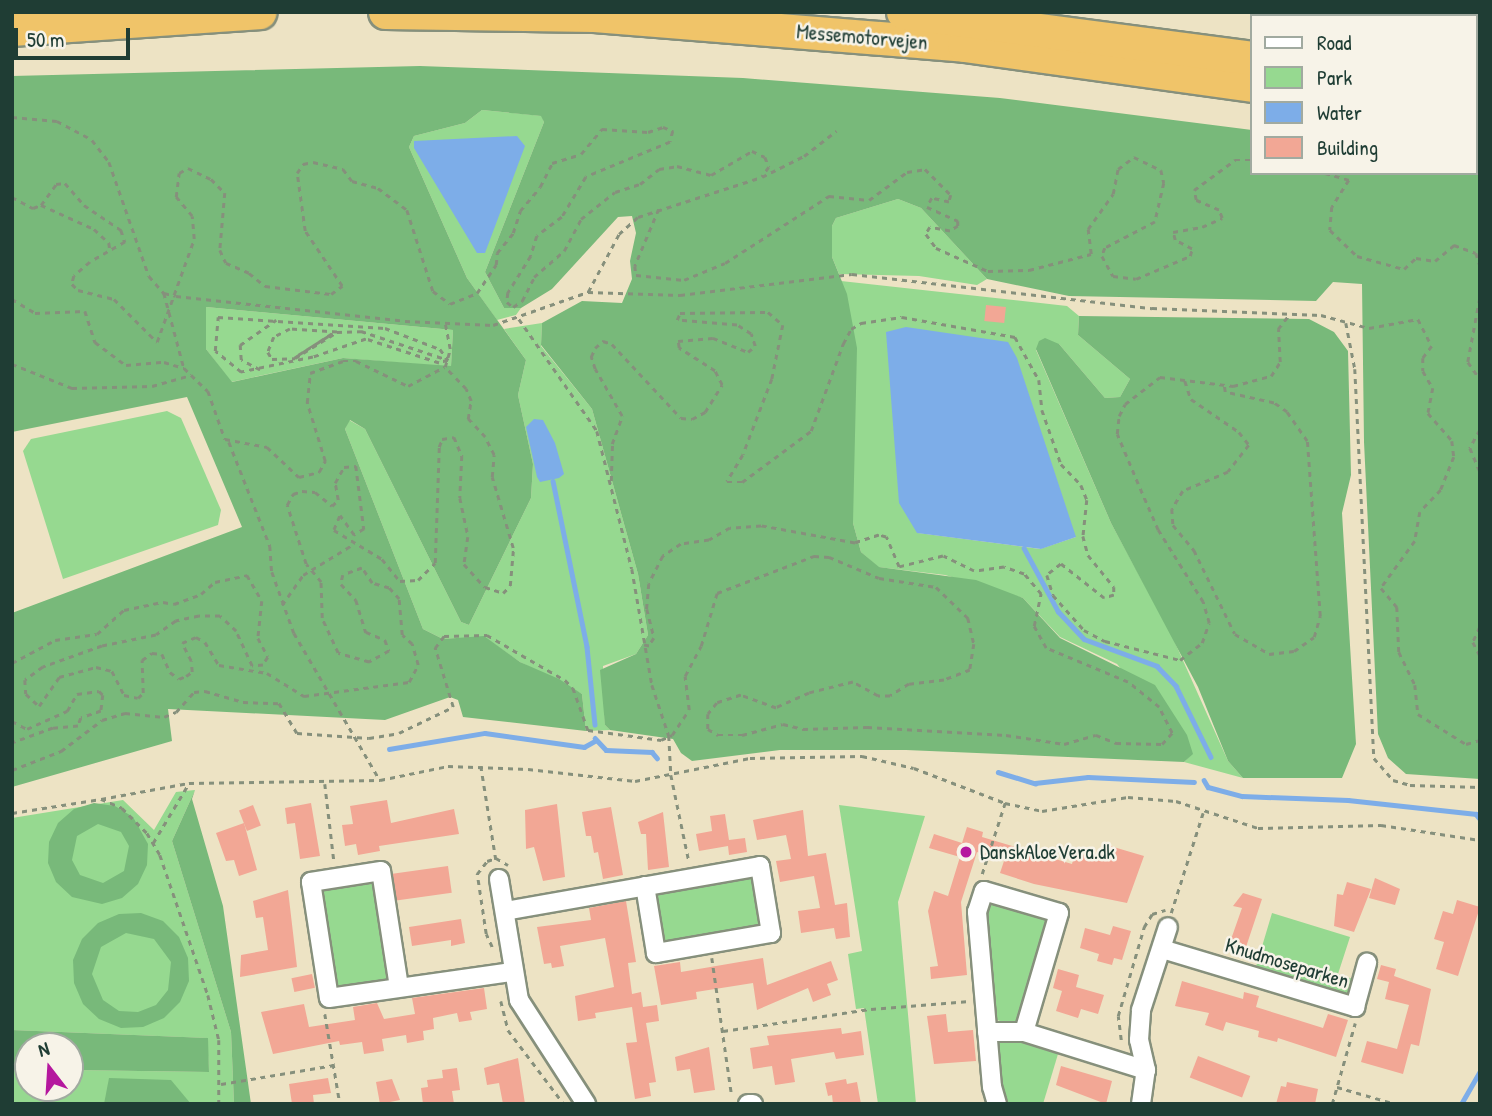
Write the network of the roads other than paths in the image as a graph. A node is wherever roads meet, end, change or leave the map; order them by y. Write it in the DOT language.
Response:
graph roads {
  1 [pos="259,12"];
  2 [pos="385,12"];
  3 [pos="903,12"];
  4 [pos="12,29"];
  5 [pos="1250,58"];
  6 [pos="1250,85"];
  7 [pos="504,877"];
  8 [pos="645,886"];
  9 [pos="505,911"];
  10 [pos="1174,919"];
  11 [pos="1162,948"];
  12 [pos="1367,963"];
  13 [pos="512,972"];
  14 [pos="399,987"];
  15 [pos="987,1031"];
  16 [pos="1024,1032"];
  17 [pos="1146,1070"];
  18 [pos="586,1104"];
  19 [pos="997,1104"];
  20 [pos="1141,1104"];
  1 -- 4 [label="highway"];
  2 -- 6 [label="highway, Messemotorvejen"];
  3 -- 5 [label="highway, Messemotorvejen"];
  7 -- 9 [label="street"];
  8 -- 8 [label="street"];
  8 -- 9 [label="street"];
  9 -- 13 [label="street"];
  10 -- 11 [label="street"];
  11 -- 12 [label="street, Knudmoseparken"];
  11 -- 17 [label="street"];
  13 -- 14 [label="street"];
  13 -- 18 [label="street"];
  14 -- 14 [label="street"];
  15 -- 16 [label="street"];
  15 -- 16 [label="street"];
  15 -- 19 [label="street"];
  16 -- 17 [label="street"];
  17 -- 20 [label="street"];
}
